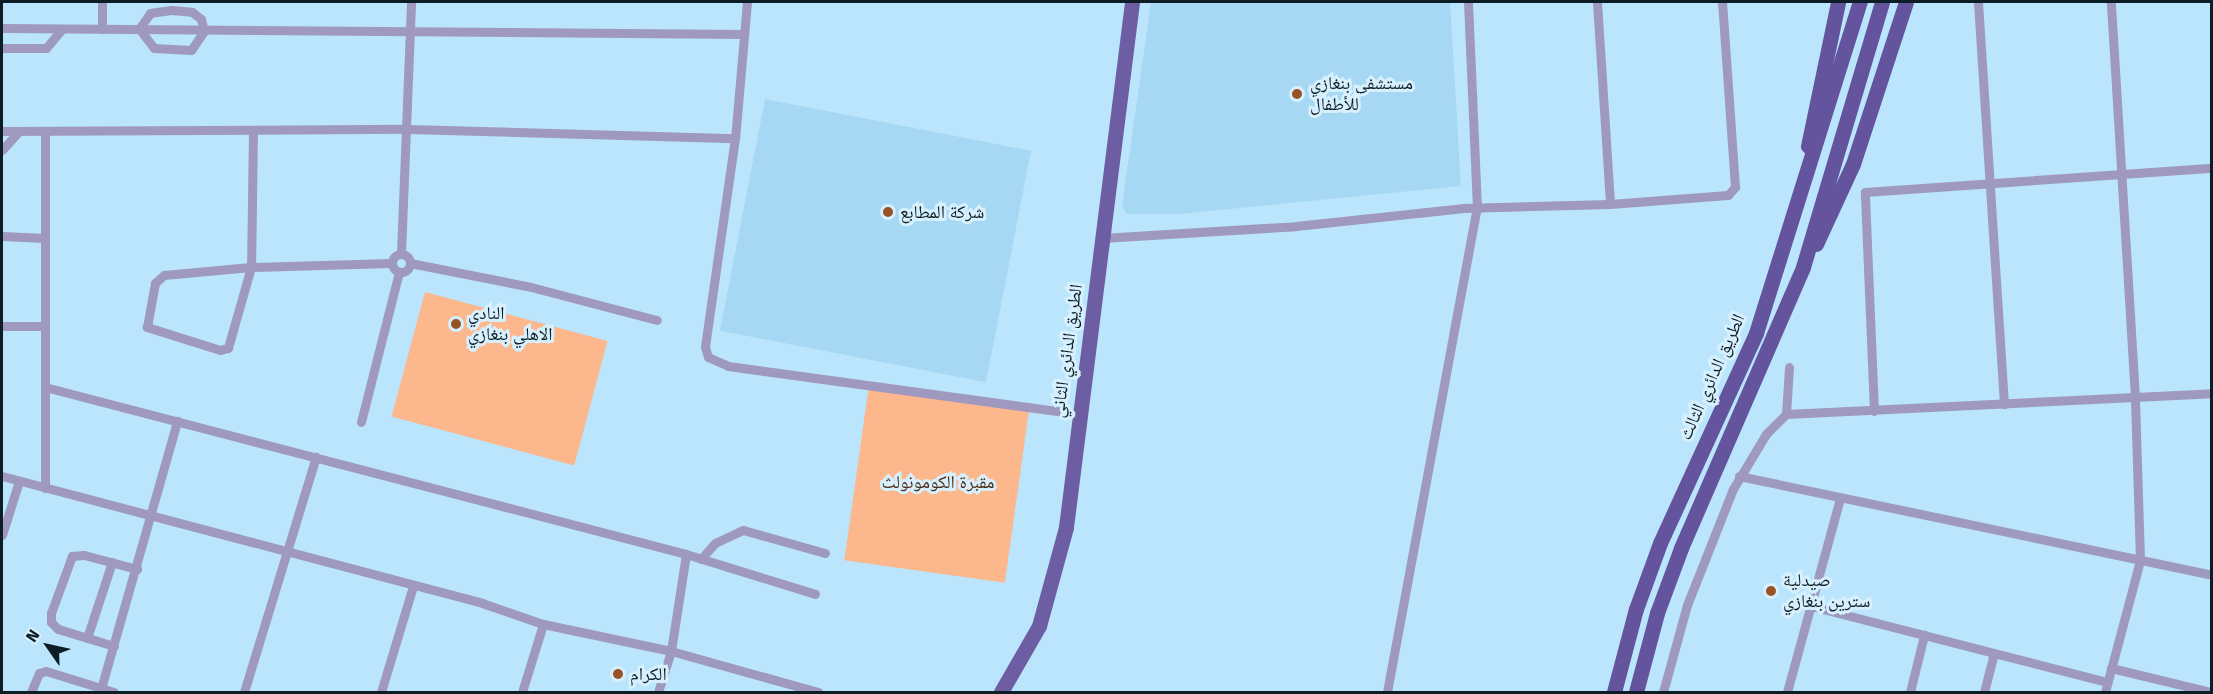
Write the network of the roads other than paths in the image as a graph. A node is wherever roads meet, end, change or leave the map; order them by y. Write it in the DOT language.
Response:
graph roads {
  1 [pos="102,2"];
  2 [pos="411,2"];
  3 [pos="747,2"];
  4 [pos="1132,2"];
  5 [pos="1468,2"];
  6 [pos="1597,2"];
  7 [pos="1722,2"];
  8 [pos="1838,2"];
  9 [pos="1860,2"];
  10 [pos="1882,2"];
  11 [pos="1906,2"];
  12 [pos="1978,2"];
  13 [pos="2111,2"];
  14 [pos="2,28"];
  15 [pos="62,29"];
  16 [pos="102,29"];
  17 [pos="139,29"];
  18 [pos="204,31"];
  19 [pos="411,33"];
  20 [pos="744,34"];
  21 [pos="2,48"];
  22 [pos="408,129"];
  23 [pos="253,130"];
  24 [pos="2,131"];
  25 [pos="19,131"];
  26 [pos="45,131"];
  27 [pos="735,138"];
  28 [pos="2,150"];
  29 [pos="2211,168"];
  30 [pos="2120,174"];
  31 [pos="1990,183"];
  32 [pos="1803,184"];
  33 [pos="1610,204"];
  34 [pos="1477,208"];
  35 [pos="2,236"];
  36 [pos="45,238"];
  37 [pos="1102,238"];
  38 [pos="401,253"];
  39 [pos="391,263"];
  40 [pos="410,263"];
  41 [pos="251,267"];
  42 [pos="1803,267"];
  43 [pos="399,272"];
  44 [pos="657,320"];
  45 [pos="2,326"];
  46 [pos="45,326"];
  47 [pos="1789,367"];
  48 [pos="45,387"];
  49 [pos="2211,393"];
  50 [pos="2134,397"];
  51 [pos="2004,404"];
  52 [pos="1874,411"];
  53 [pos="1078,414"];
  54 [pos="1786,414"];
  55 [pos="177,421"];
  56 [pos="361,422"];
  57 [pos="316,457"];
  58 [pos="2,476"];
  59 [pos="1740,476"];
  60 [pos="19,481"];
  61 [pos="45,488"];
  62 [pos="1840,498"];
  63 [pos="153,516"];
  64 [pos="2,535"];
  65 [pos="288,551"];
  66 [pos="825,552"];
  67 [pos="686,554"];
  68 [pos="701,559"];
  69 [pos="2140,560"];
  70 [pos="112,562"];
  71 [pos="137,569"];
  72 [pos="2211,575"];
  73 [pos="413,586"];
  74 [pos="815,594"];
  75 [pos="1811,606"];
  76 [pos="543,624"];
  77 [pos="1924,635"];
  78 [pos="87,638"];
  79 [pos="114,646"];
  80 [pos="671,651"];
  81 [pos="1994,653"];
  82 [pos="2111,668"];
  83 [pos="2107,682"];
  84 [pos="800,690"];
  85 [pos="100,691"];
  86 [pos="31,693"];
  87 [pos="114,693"];
  88 [pos="244,693"];
  89 [pos="381,693"];
  90 [pos="522,693"];
  91 [pos="658,693"];
  92 [pos="818,693"];
  93 [pos="1001,693"];
  94 [pos="1387,693"];
  95 [pos="1614,693"];
  96 [pos="1636,693"];
  97 [pos="1663,693"];
  98 [pos="1787,693"];
  99 [pos="1910,693"];
  100 [pos="1984,693"];
  101 [pos="2105,693"];
  102 [pos="2211,693"];
  1 -- 16 [label="street"];
  2 -- 19 [label="street"];
  3 -- 20 [label="street"];
  4 -- 37 [label="main road, الطريق الدائري الثاني"];
  5 -- 34 [label="street"];
  6 -- 33 [label="street"];
  7 -- 33 [label="street"];
  8 -- 32 [label="highway"];
  9 -- 32 [label="highway, الطريق الدائري الثالث"];
  10 -- 42 [label="highway"];
  11 -- 42 [label="highway"];
  12 -- 31 [label="street"];
  13 -- 30 [label="street"];
  14 -- 15 [label="street"];
  15 -- 16 [label="street"];
  15 -- 21 [label="street"];
  16 -- 17 [label="street"];
  17 -- 18 [label="street"];
  17 -- 18 [label="street"];
  17 -- 18 [label="street"];
  18 -- 19 [label="street"];
  19 -- 20 [label="street"];
  19 -- 22 [label="street"];
  20 -- 27 [label="street"];
  22 -- 23 [label="street"];
  22 -- 27 [label="street"];
  22 -- 38 [label="street"];
  23 -- 26 [label="street"];
  23 -- 41 [label="street"];
  24 -- 25 [label="street"];
  25 -- 26 [label="street"];
  25 -- 28 [label="street"];
  26 -- 36 [label="street"];
  27 -- 53 [label="street"];
  29 -- 30 [label="street"];
  30 -- 31 [label="street"];
  30 -- 50 [label="street"];
  31 -- 51 [label="street"];
  31 -- 52 [label="street"];
  32 -- 95 [label="highway, الطريق الدائري الثالث"];
  33 -- 34 [label="street"];
  34 -- 37 [label="street"];
  34 -- 94 [label="street"];
  35 -- 36 [label="street"];
  36 -- 46 [label="street"];
  37 -- 53 [label="main road, الطريق الدائري الثاني"];
  38 -- 39 [label="street"];
  38 -- 40 [label="street"];
  39 -- 41 [label="street"];
  39 -- 43 [label="street"];
  40 -- 43 [label="street"];
  40 -- 44 [label="street"];
  41 -- 41 [label="street"];
  42 -- 96 [label="highway"];
  43 -- 56 [label="street"];
  45 -- 46 [label="street"];
  46 -- 48 [label="street"];
  47 -- 54 [label="street"];
  48 -- 55 [label="street"];
  48 -- 61 [label="street"];
  49 -- 50 [label="street"];
  50 -- 51 [label="street"];
  50 -- 69 [label="street"];
  51 -- 52 [label="street"];
  52 -- 54 [label="street"];
  53 -- 93 [label="main road, الطريق الدائري الثاني"];
  54 -- 59 [label="street"];
  55 -- 57 [label="street"];
  55 -- 63 [label="street"];
  57 -- 65 [label="street"];
  57 -- 67 [label="street"];
  58 -- 60 [label="street"];
  59 -- 62 [label="street"];
  59 -- 97 [label="street"];
  60 -- 61 [label="street"];
  60 -- 64 [label="street"];
  61 -- 63 [label="street"];
  62 -- 69 [label="street"];
  62 -- 75 [label="street"];
  63 -- 65 [label="street"];
  63 -- 71 [label="street"];
  65 -- 73 [label="street"];
  65 -- 88 [label="street"];
  66 -- 68 [label="street"];
  67 -- 68 [label="street"];
  67 -- 80 [label="street"];
  68 -- 74 [label="street"];
  69 -- 72 [label="street"];
  69 -- 82 [label="street"];
  70 -- 71 [label="street"];
  70 -- 78 [label="street"];
  70 -- 78 [label="street"];
  71 -- 79 [label="street"];
  73 -- 76 [label="street"];
  73 -- 89 [label="street"];
  75 -- 77 [label="street"];
  75 -- 98 [label="street"];
  76 -- 80 [label="street"];
  76 -- 90 [label="street"];
  77 -- 81 [label="street"];
  77 -- 99 [label="street"];
  78 -- 79 [label="street"];
  79 -- 85 [label="street"];
  80 -- 84 [label="street"];
  80 -- 91 [label="street"];
  81 -- 83 [label="street"];
  81 -- 100 [label="street"];
  82 -- 83 [label="street"];
  82 -- 102 [label="street"];
  83 -- 101 [label="street"];
  84 -- 92 [label="street"];
  85 -- 86 [label="street"];
  85 -- 87 [label="street"];
}
